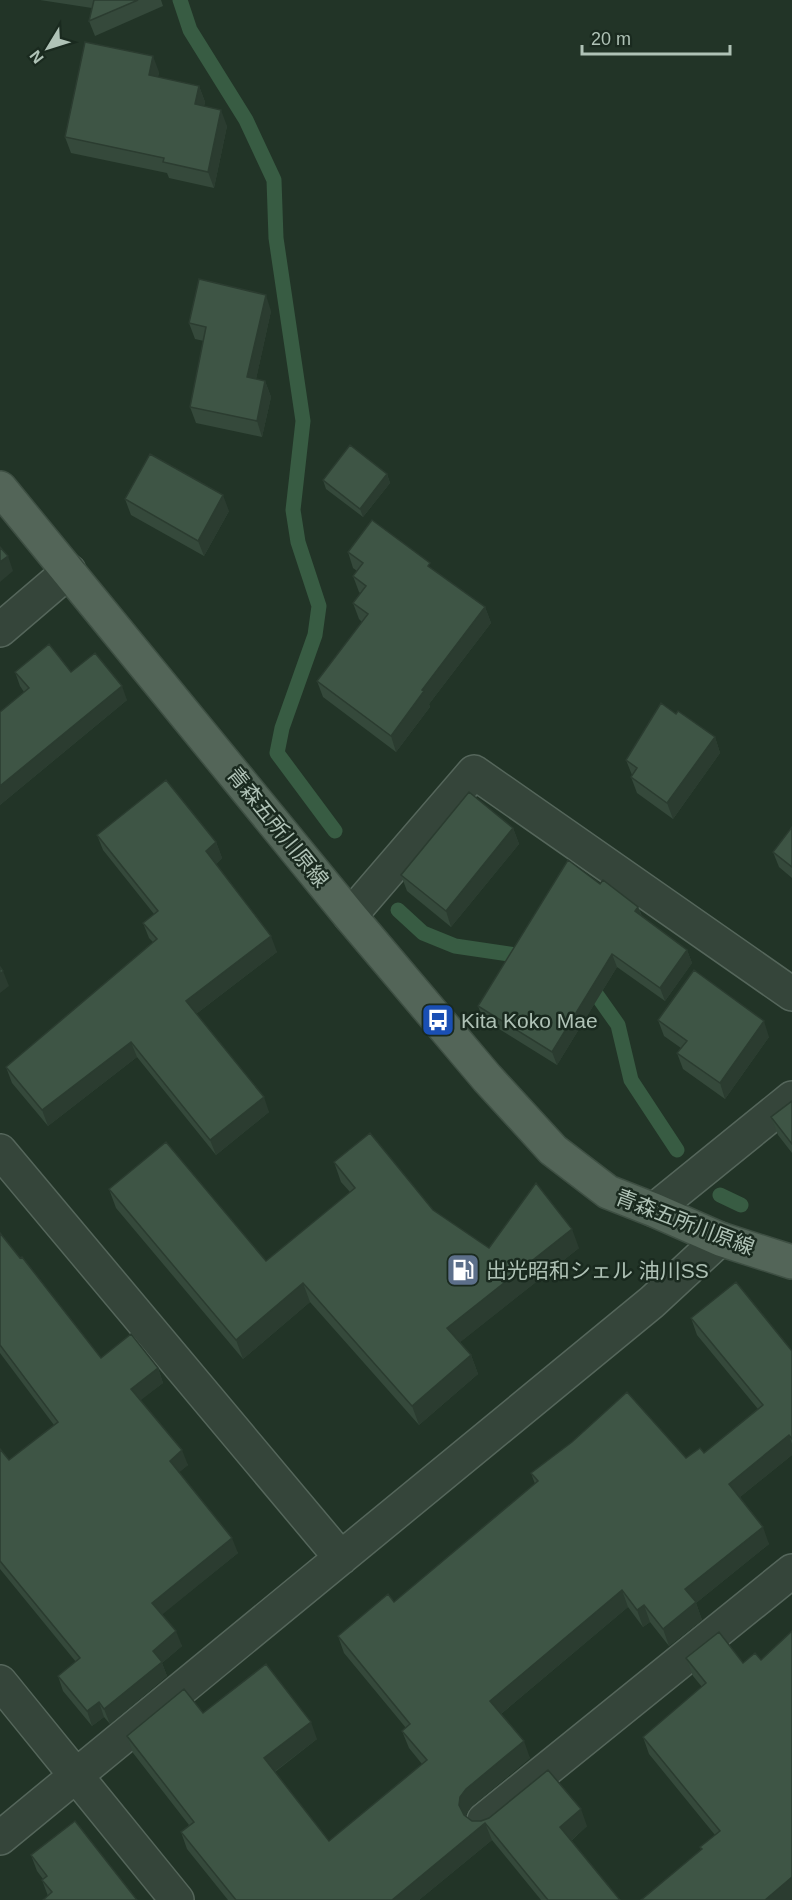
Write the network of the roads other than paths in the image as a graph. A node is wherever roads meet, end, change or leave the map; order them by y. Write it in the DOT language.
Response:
graph roads {
  1 [pos="0,488"];
  2 [pos="69,571"];
  3 [pos="0,630"];
  4 [pos="350,916"];
  5 [pos="792,994"];
  6 [pos="792,1098"];
  7 [pos="0,1150"];
  8 [pos="654,1210"];
  9 [pos="720,1239"];
  10 [pos="792,1262"];
  11 [pos="340,1558"];
  12 [pos="792,1571"];
  13 [pos="0,1682"];
  14 [pos="75,1776"];
  15 [pos="484,1820"];
  16 [pos="0,1838"];
  17 [pos="177,1900"];
  1 -- 2 [label="main road, 青森五所川原線"];
  2 -- 3 [label="street"];
  2 -- 4 [label="main road, 青森五所川原線"];
  4 -- 5 [label="street"];
  4 -- 8 [label="main road, 青森五所川原線"];
  6 -- 8 [label="street"];
  7 -- 11 [label="street"];
  8 -- 9 [label="main road, 青森五所川原線"];
  9 -- 10 [label="main road, 青森五所川原線"];
  9 -- 11 [label="street"];
  11 -- 14 [label="street"];
  12 -- 15 [label="street"];
  13 -- 14 [label="street"];
  14 -- 16 [label="street"];
  14 -- 17 [label="street"];
}
